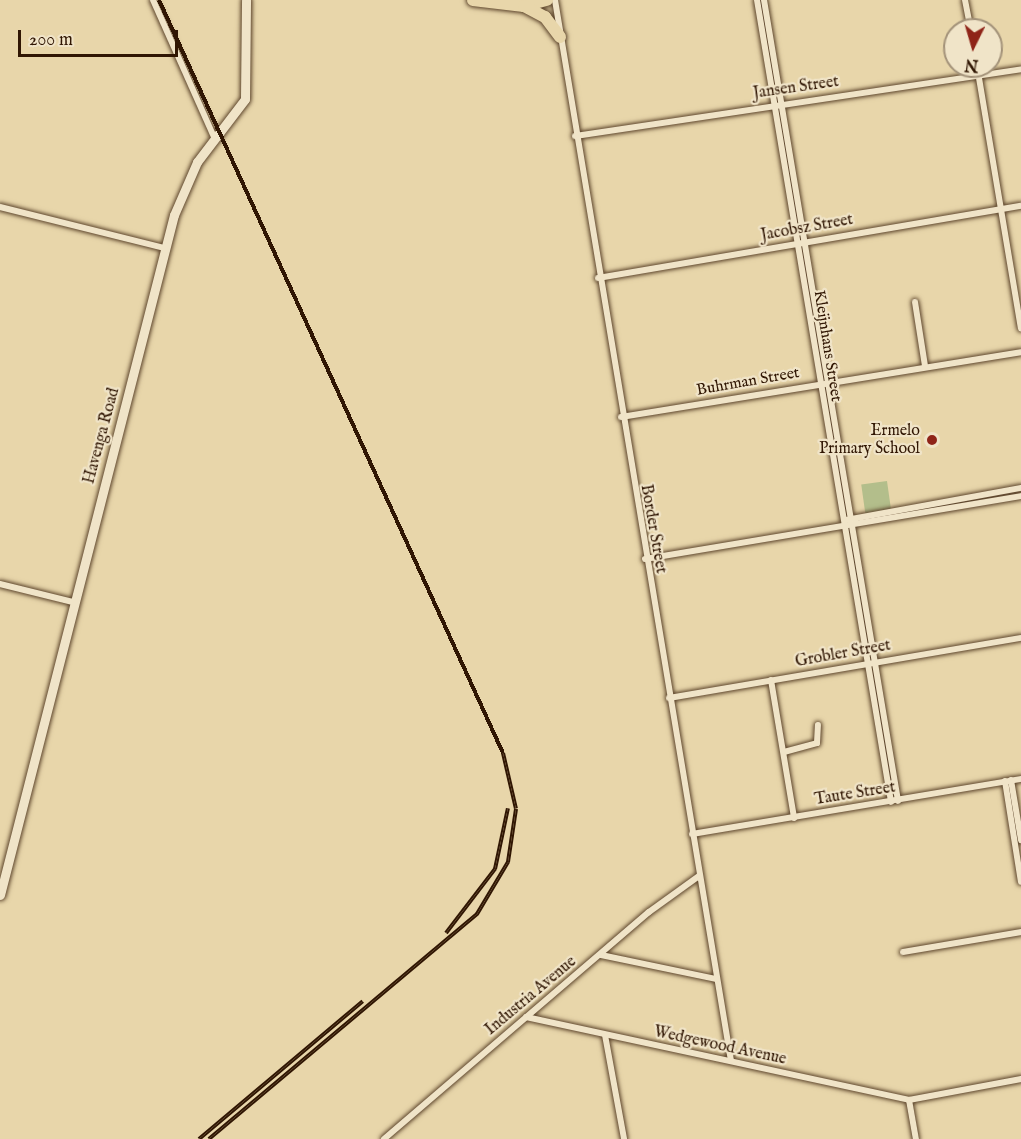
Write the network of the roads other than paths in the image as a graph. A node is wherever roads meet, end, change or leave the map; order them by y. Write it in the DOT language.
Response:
graph roads {
  1 [pos="153,0"];
  2 [pos="246,0"];
  3 [pos="473,0"];
  4 [pos="547,0"];
  5 [pos="555,0"];
  6 [pos="757,0"];
  7 [pos="764,0"];
  8 [pos="965,0"];
  9 [pos="524,6"];
  10 [pos="969,18"];
  11 [pos="560,37"];
  12 [pos="1021,69"];
  13 [pos="1003,72"];
  14 [pos="964,78"];
  15 [pos="979,78"];
  16 [pos="783,103"];
  17 [pos="776,104"];
  18 [pos="576,136"];
  19 [pos="215,139"];
  20 [pos="1021,206"];
  21 [pos="0,207"];
  22 [pos="1002,209"];
  23 [pos="801,243"];
  24 [pos="165,248"];
  25 [pos="598,278"];
  26 [pos="915,302"];
  27 [pos="1021,328"];
  28 [pos="1021,352"];
  29 [pos="925,366"];
  30 [pos="823,383"];
  31 [pos="621,417"];
  32 [pos="1021,488"];
  33 [pos="1021,496"];
  34 [pos="847,523"];
  35 [pos="645,559"];
  36 [pos="0,584"];
  37 [pos="73,602"];
  38 [pos="1021,638"];
  39 [pos="870,663"];
  40 [pos="771,680"];
  41 [pos="669,698"];
  42 [pos="818,725"];
  43 [pos="784,752"];
  44 [pos="1021,779"];
  45 [pos="1008,780"];
  46 [pos="895,801"];
  47 [pos="794,818"];
  48 [pos="693,834"];
  49 [pos="1021,840"];
  50 [pos="699,876"];
  51 [pos="1021,882"];
  52 [pos="0,895"];
  53 [pos="1021,932"];
  54 [pos="903,952"];
  55 [pos="602,955"];
  56 [pos="716,979"];
  57 [pos="526,1017"];
  58 [pos="605,1035"];
  59 [pos="731,1061"];
  60 [pos="1021,1079"];
  61 [pos="909,1100"];
  62 [pos="384,1139"];
  63 [pos="624,1139"];
  64 [pos="916,1139"];
  1 -- 19 [label="street"];
  2 -- 19 [label="street, Havenga Road"];
  3 -- 9 [label="highway"];
  4 -- 9 [label="highway"];
  5 -- 11 [label="street, Border Street"];
  6 -- 17 [label="street, Kleijnhans Street"];
  7 -- 16 [label="street, Kleijnhans Street"];
  8 -- 10 [label="street"];
  9 -- 11 [label="highway"];
  11 -- 18 [label="street, Border Street"];
  12 -- 13 [label="street, Jansen Street"];
  14 -- 16 [label="street, Jansen Street"];
  15 -- 22 [label="street"];
  16 -- 17 [label="street, Jansen Street"];
  16 -- 23 [label="street, Kleijnhans Street"];
  17 -- 18 [label="street, Jansen Street"];
  17 -- 23 [label="street, Kleijnhans Street"];
  18 -- 25 [label="street, Border Street"];
  19 -- 24 [label="street, Havenga Road"];
  20 -- 22 [label="street, Jacobsz Street"];
  21 -- 24 [label="street"];
  22 -- 23 [label="street, Jacobsz Street"];
  22 -- 27 [label="street"];
  23 -- 25 [label="street, Jacobsz Street"];
  23 -- 30 [label="street, Kleijnhans Street"];
  24 -- 37 [label="street, Havenga Road"];
  25 -- 31 [label="street, Border Street"];
  26 -- 29 [label="street"];
  28 -- 29 [label="street, Buhrman Street"];
  29 -- 30 [label="street, Buhrman Street"];
  30 -- 31 [label="street, Buhrman Street"];
  30 -- 34 [label="street, Kleijnhans Street"];
  31 -- 35 [label="street, Border Street"];
  32 -- 34 [label="street"];
  33 -- 34 [label="street"];
  34 -- 35 [label="street"];
  34 -- 39 [label="street, Kleijnhans Street"];
  35 -- 41 [label="street, Border Street"];
  36 -- 37 [label="street"];
  37 -- 52 [label="street, Havenga Road"];
  38 -- 39 [label="street, Grobler Street"];
  39 -- 40 [label="street, Grobler Street"];
  39 -- 46 [label="street, Kleijnhans Street"];
  40 -- 41 [label="street, Grobler Street"];
  40 -- 43 [label="street"];
  41 -- 48 [label="street, Border Street"];
  42 -- 43 [label="street"];
  43 -- 47 [label="street"];
  44 -- 45 [label="street, Taute Street"];
  45 -- 46 [label="street, Taute Street"];
  45 -- 49 [label="street"];
  45 -- 51 [label="street"];
  46 -- 47 [label="street, Taute Street"];
  47 -- 48 [label="street, Taute Street"];
  48 -- 50 [label="street, Border Street"];
  50 -- 55 [label="street, Industria Avenue"];
  50 -- 56 [label="street, Border Street"];
  53 -- 54 [label="street"];
  55 -- 56 [label="street"];
  55 -- 57 [label="street, Industria Avenue"];
  56 -- 59 [label="street, Border Street"];
  57 -- 58 [label="street, Wedgewood Avenue"];
  57 -- 62 [label="street, Industria Avenue"];
  58 -- 59 [label="street, Wedgewood Avenue"];
  58 -- 63 [label="street"];
  59 -- 61 [label="street, Wedgewood Avenue"];
  60 -- 61 [label="street"];
  61 -- 64 [label="street"];
}
